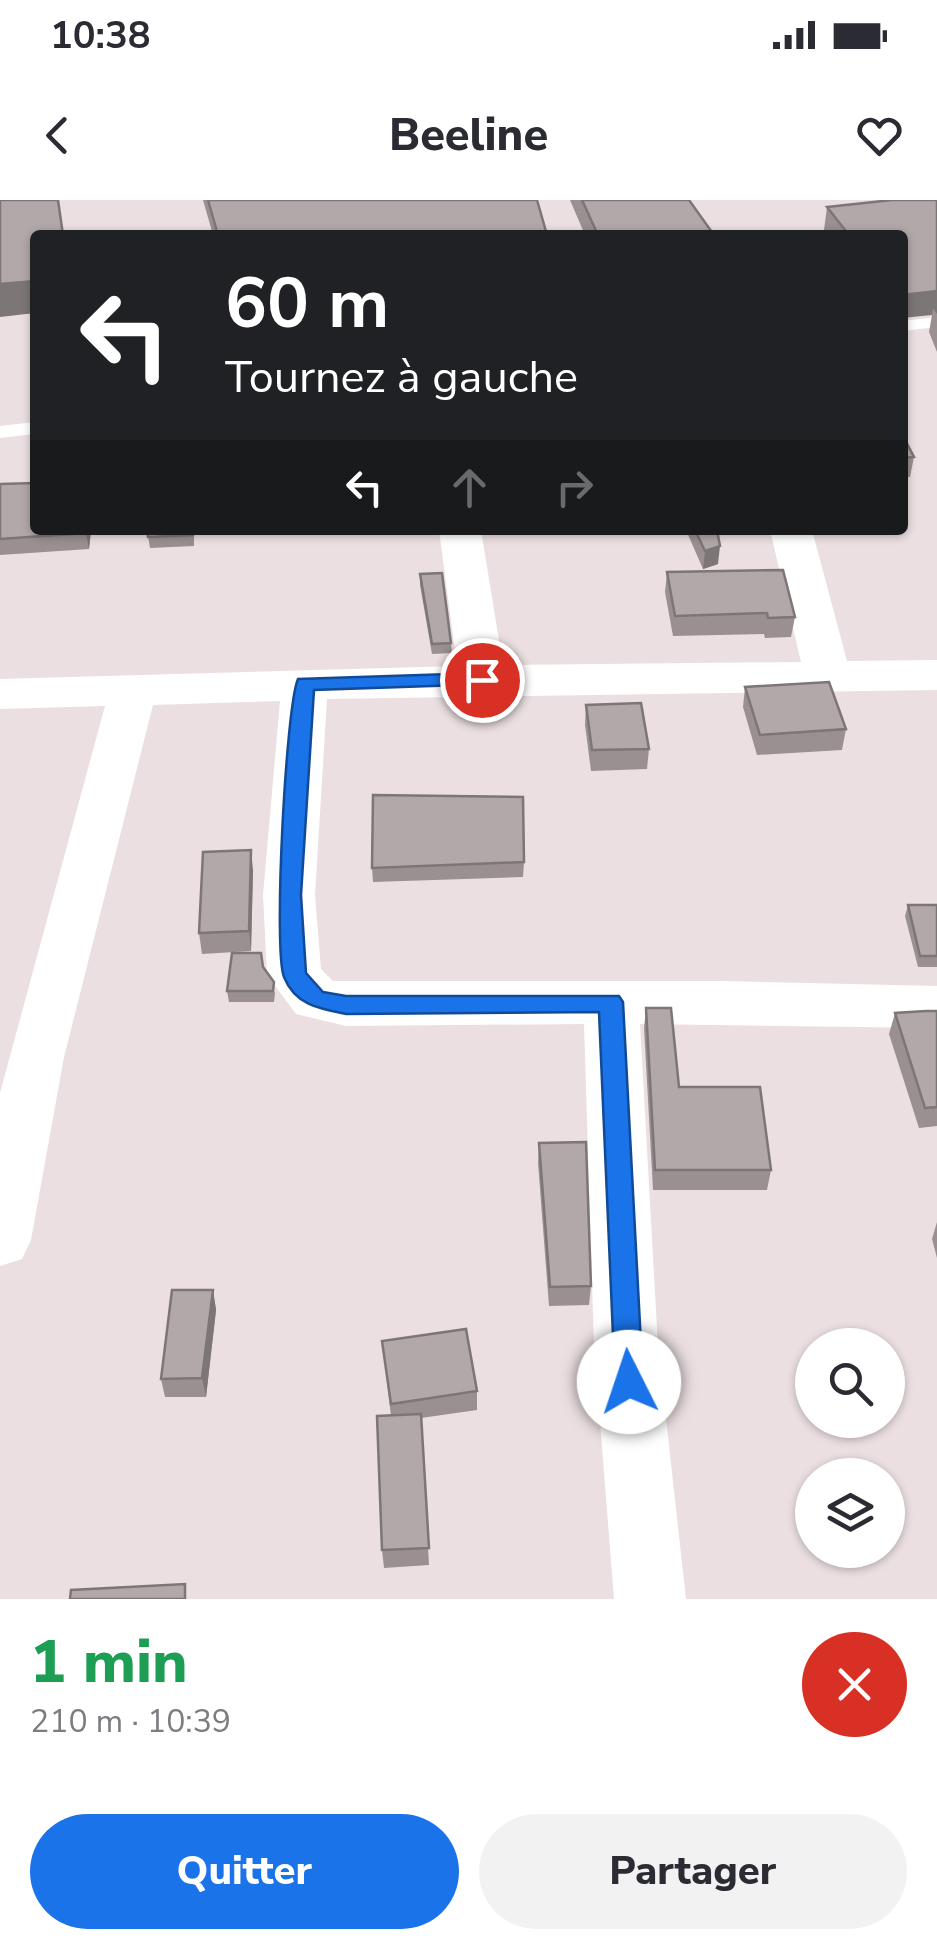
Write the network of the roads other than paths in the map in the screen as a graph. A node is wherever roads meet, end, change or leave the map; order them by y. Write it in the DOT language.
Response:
graph roads {
  1 [pos="937,322"];
  2 [pos="908,325"];
  3 [pos="30,429"];
  4 [pos="0,432"];
  5 [pos="461,535"];
  6 [pos="792,535"];
  7 [pos="937,675"];
  8 [pos="828,676"];
  9 [pos="482,680"];
  10 [pos="305,684"];
  11 [pos="133,692"];
  12 [pos="0,694"];
  13 [pos="611,1002"];
  14 [pos="937,1008"];
  15 [pos="18,1058"];
  16 [pos="0,1240"];
  17 [pos="650,1599"];
  1 -- 2 [label="lane"];
  3 -- 4 [label="lane"];
  5 -- 9 [label="street"];
  6 -- 8 [label="street"];
  7 -- 8 [label="street"];
  8 -- 9 [label="street"];
  9 -- 10 [label="street"];
  10 -- 11 [label="street"];
  10 -- 13 [label="street"];
  11 -- 12 [label="street"];
  11 -- 15 [label="street"];
  13 -- 14 [label="street"];
  13 -- 17 [label="street"];
  15 -- 16 [label="street"];
}
